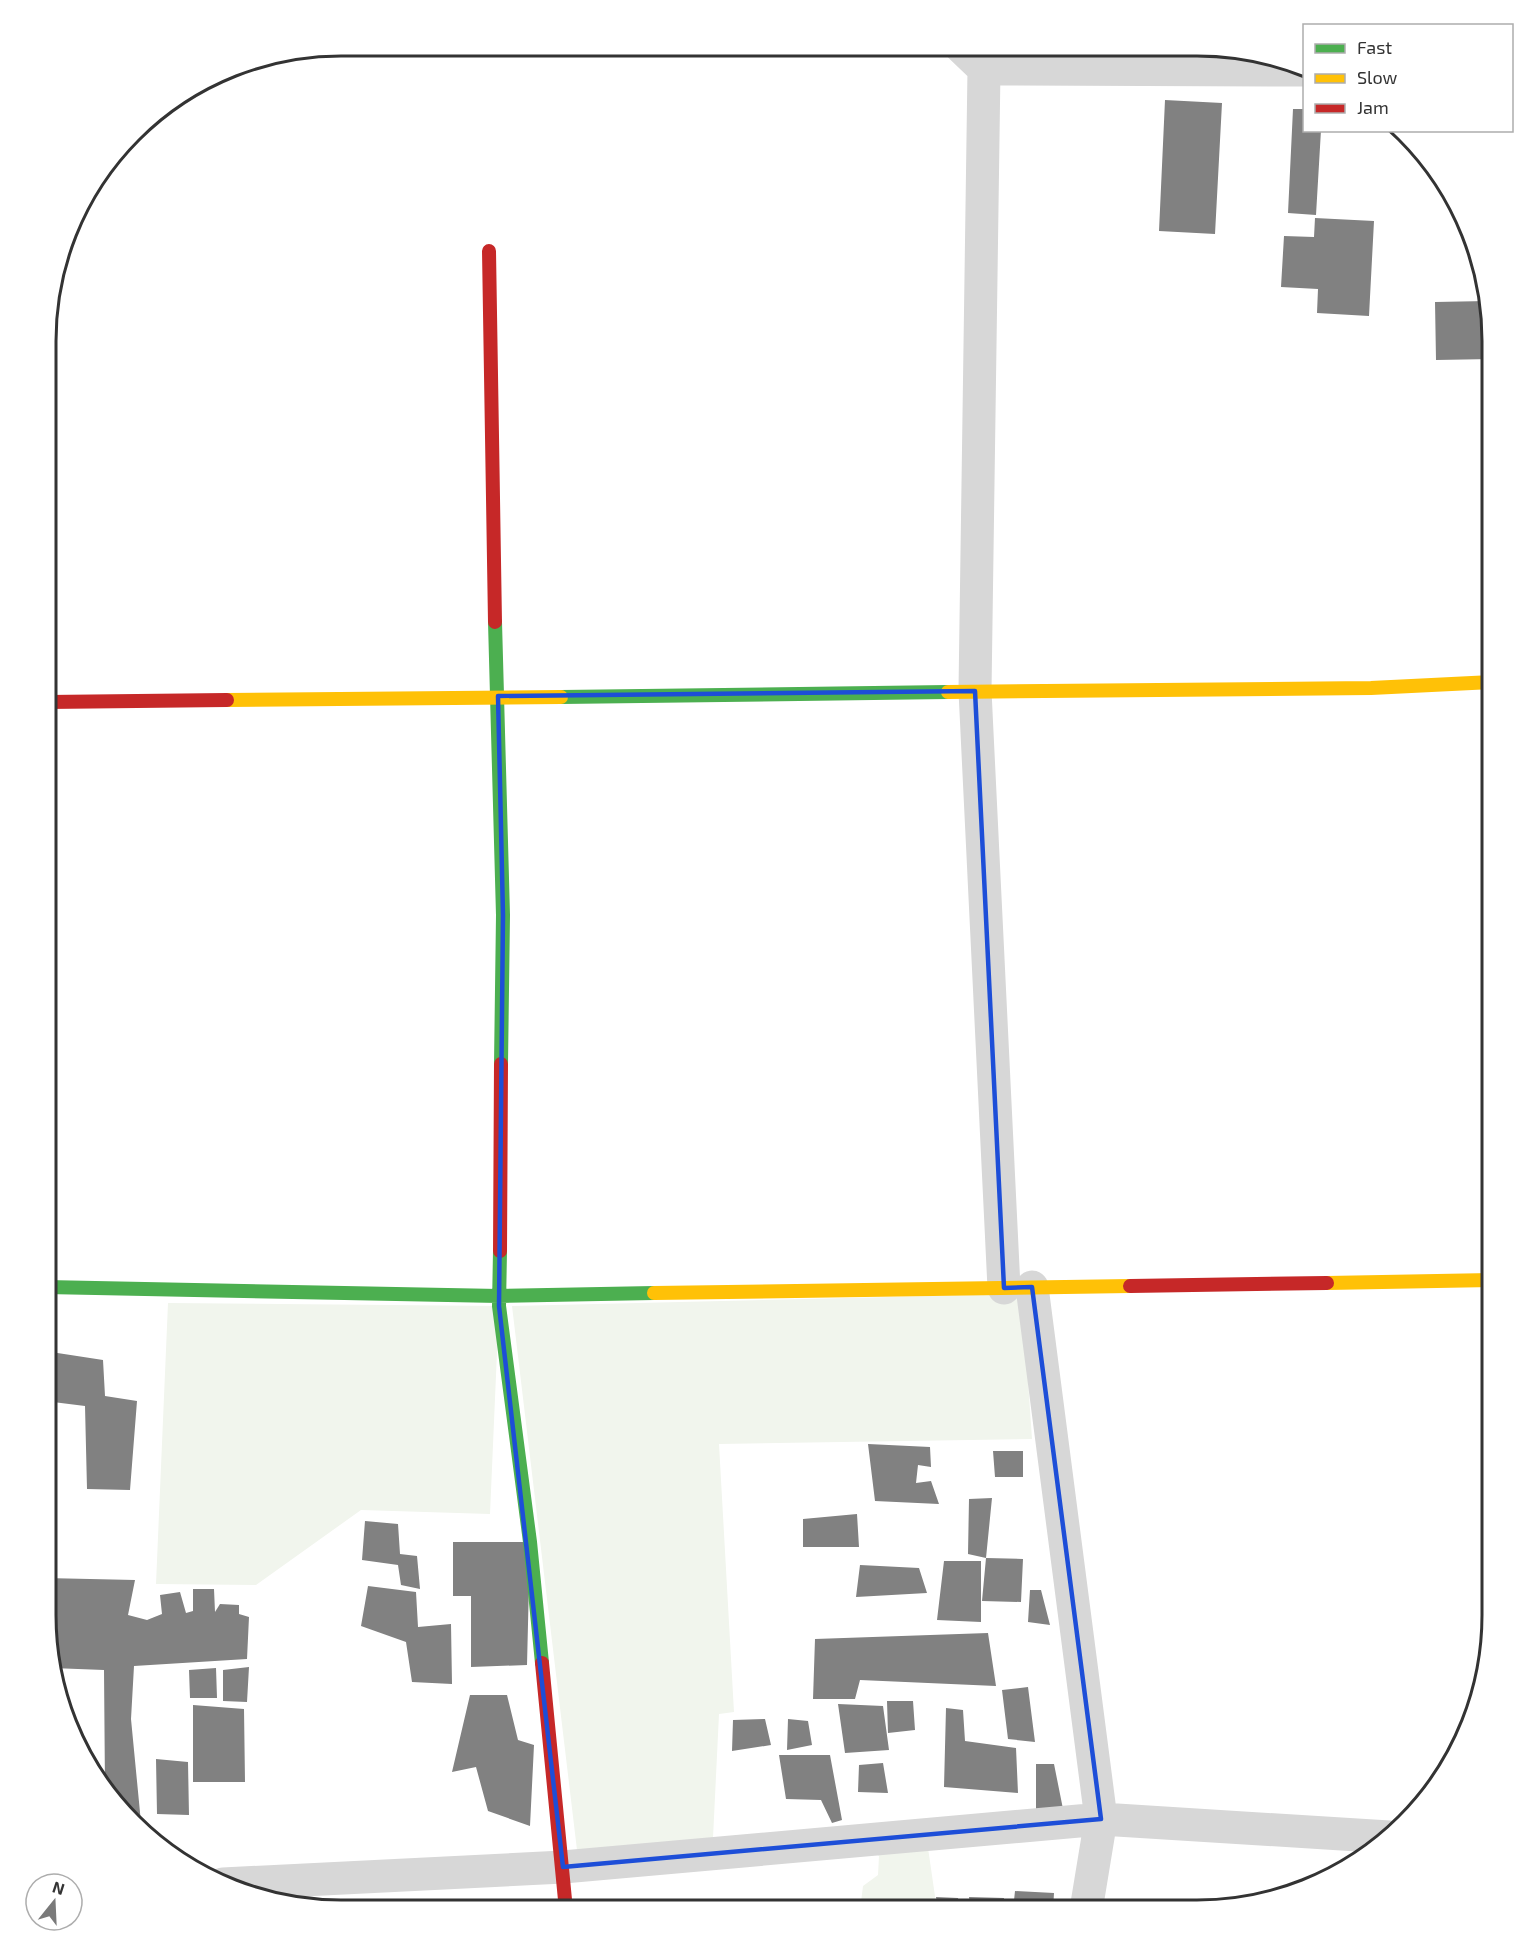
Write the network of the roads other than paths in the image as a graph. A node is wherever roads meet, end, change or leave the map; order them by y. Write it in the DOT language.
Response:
graph roads {
  1 [pos="970,56"];
  2 [pos="984,69"];
  3 [pos="1285,70"];
  4 [pos="489,251"];
  5 [pos="1482,682"];
  6 [pos="975,691"];
  7 [pos="498,696"];
  8 [pos="56,702"];
  9 [pos="1482,1280"];
  10 [pos="56,1287"];
  11 [pos="1018,1288"];
  12 [pos="500,1296"];
  13 [pos="1101,1819"];
  14 [pos="1377,1836"];
  15 [pos="563,1867"];
  16 [pos="243,1883"];
  17 [pos="565,1900"];
  18 [pos="1088,1900"];
  1 -- 2 [label="street"];
  2 -- 3 [label="street"];
  2 -- 6 [label="street"];
  4 -- 7 [label="street"];
  5 -- 6 [label="street"];
  6 -- 7 [label="street"];
  6 -- 11 [label="street"];
  7 -- 8 [label="street"];
  7 -- 12 [label="street"];
  9 -- 11 [label="street"];
  10 -- 12 [label="street"];
  11 -- 12 [label="street"];
  11 -- 13 [label="street"];
  12 -- 15 [label="street"];
  13 -- 14 [label="street"];
  13 -- 15 [label="street"];
  13 -- 18 [label="street"];
  15 -- 16 [label="street"];
  15 -- 17 [label="street"];
}
